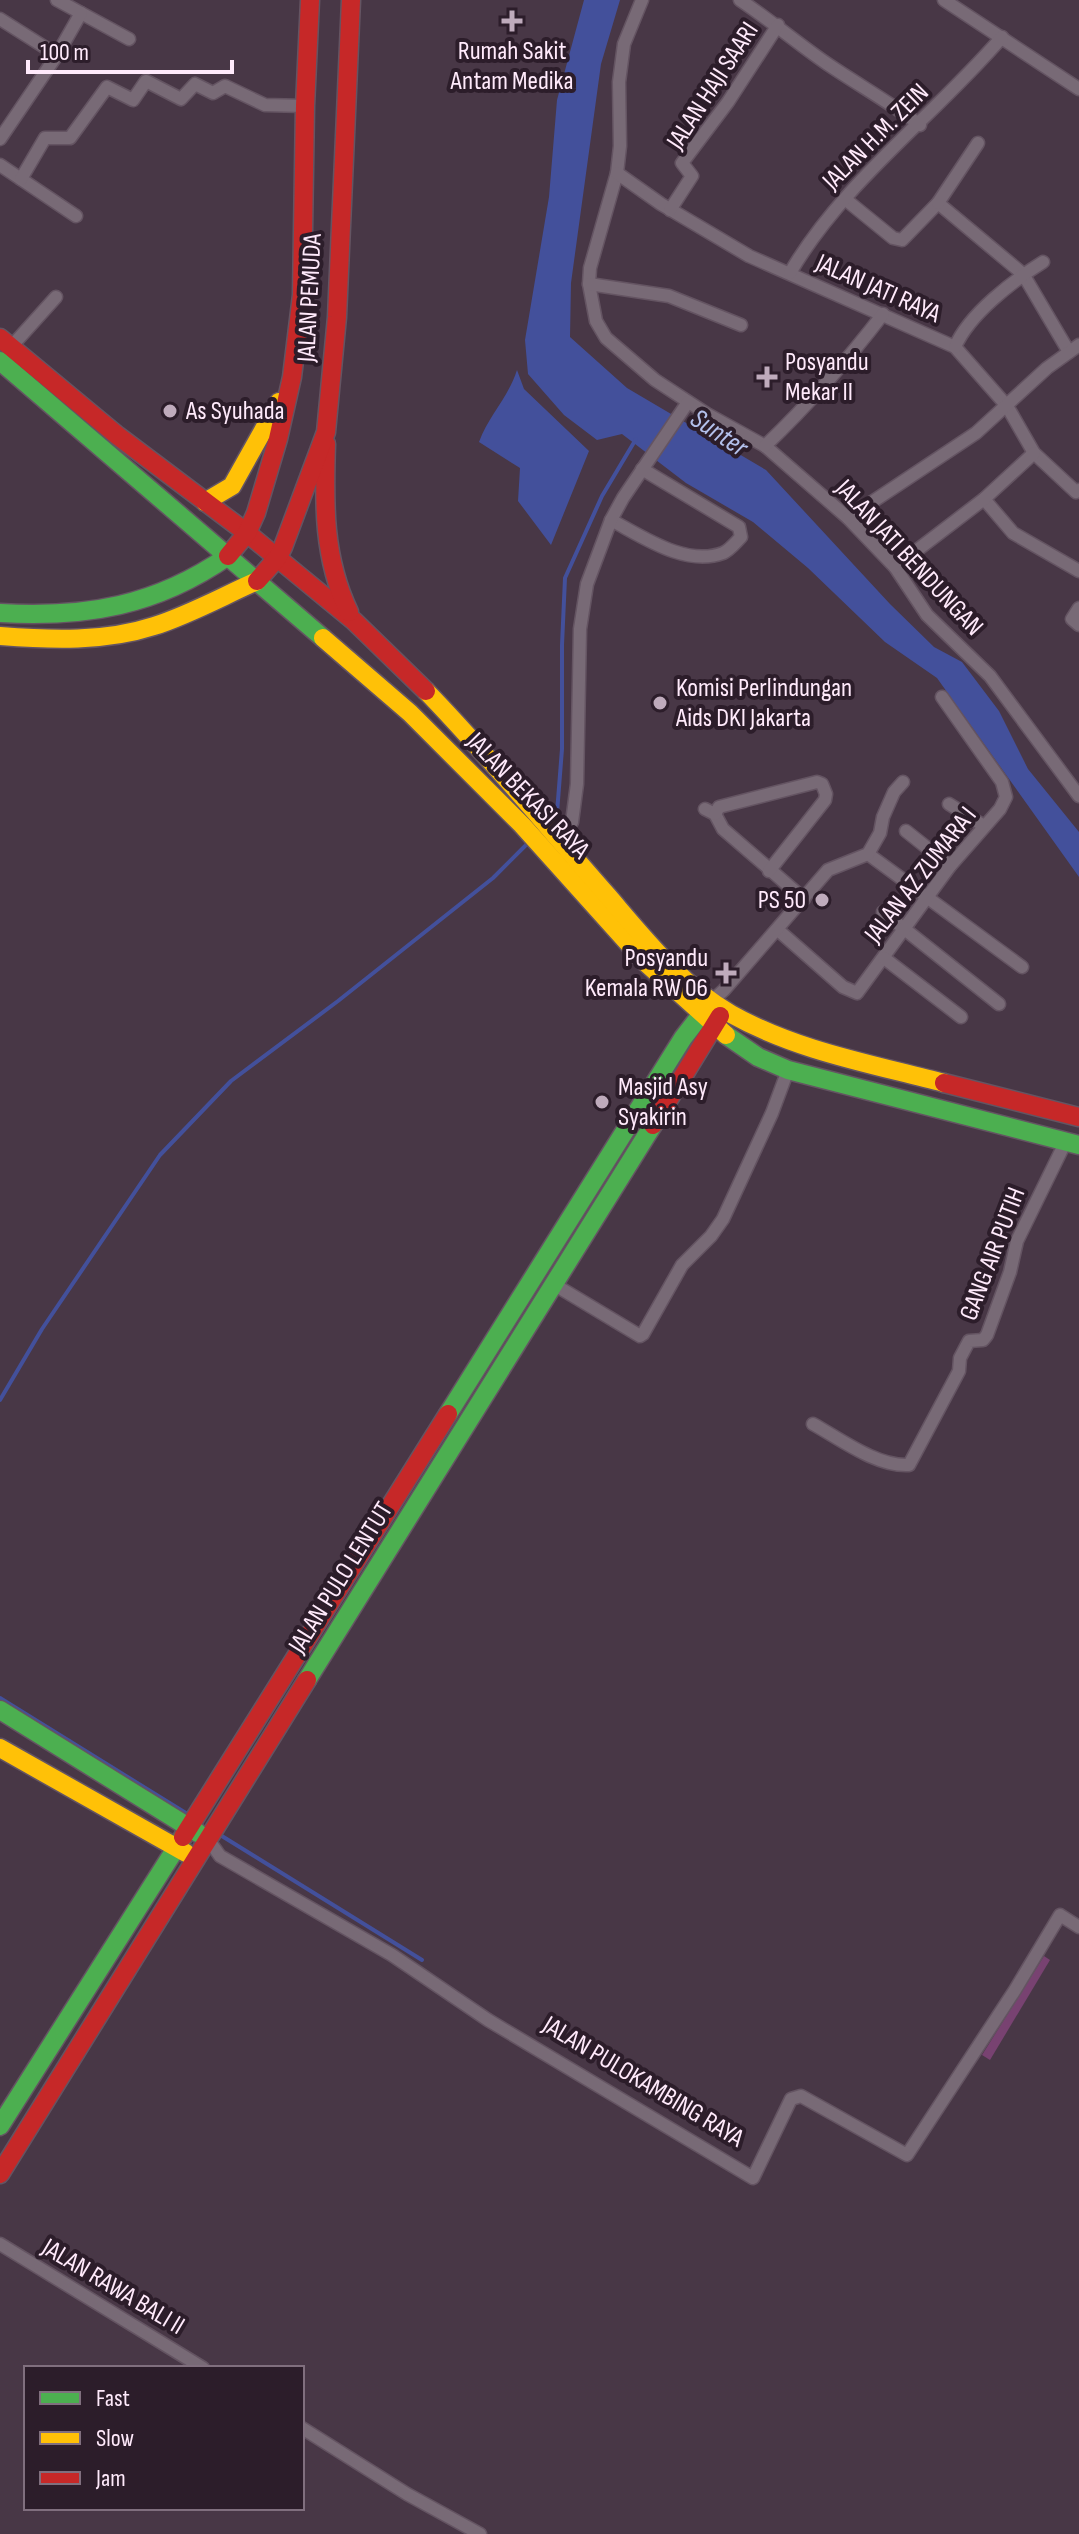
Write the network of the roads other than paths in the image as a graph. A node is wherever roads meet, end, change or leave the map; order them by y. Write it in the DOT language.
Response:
graph roads {
  1 [pos="57,0"];
  2 [pos="310,0"];
  3 [pos="351,0"];
  4 [pos="642,0"];
  5 [pos="740,0"];
  6 [pos="944,0"];
  7 [pos="81,13"];
  8 [pos="0,19"];
  9 [pos="778,25"];
  10 [pos="1002,37"];
  11 [pos="129,39"];
  12 [pos="57,55"];
  13 [pos="1079,89"];
  14 [pos="305,106"];
  15 [pos="920,125"];
  16 [pos="0,139"];
  17 [pos="978,143"];
  18 [pos="0,165"];
  19 [pos="617,173"];
  20 [pos="21,179"];
  21 [pos="845,199"];
  22 [pos="938,203"];
  23 [pos="670,210"];
  24 [pos="76,216"];
  25 [pos="1043,262"];
  26 [pos="790,273"];
  27 [pos="1023,274"];
  28 [pos="589,284"];
  29 [pos="56,297"];
  30 [pos="883,314"];
  31 [pos="741,325"];
  32 [pos="955,347"];
  33 [pos="4,349"];
  34 [pos="1074,349"];
  35 [pos="292,377"];
  36 [pos="61,401"];
  37 [pos="686,404"];
  38 [pos="1007,406"];
  39 [pos="326,432"];
  40 [pos="765,446"];
  41 [pos="1034,453"];
  42 [pos="644,466"];
  43 [pos="1078,493"];
  44 [pos="984,499"];
  45 [pos="205,502"];
  46 [pos="848,518"];
  47 [pos="611,520"];
  48 [pos="247,533"];
  49 [pos="228,556"];
  50 [pos="278,557"];
  51 [pos="895,567"];
  52 [pos="1079,571"];
  53 [pos="257,581"];
  54 [pos="144,601"];
  55 [pos="1079,608"];
  56 [pos="0,613"];
  57 [pos="354,621"];
  58 [pos="1079,625"];
  59 [pos="155,626"];
  60 [pos="0,636"];
  61 [pos="942,697"];
  62 [pos="903,782"];
  63 [pos="1079,796"];
  64 [pos="949,804"];
  65 [pos="527,818"];
  66 [pos="984,826"];
  67 [pos="906,831"];
  68 [pos="555,843"];
  69 [pos="868,854"];
  70 [pos="950,866"];
  71 [pos="769,871"];
  72 [pos="928,898"];
  73 [pos="804,899"];
  74 [pos="883,912"];
  75 [pos="904,929"];
  76 [pos="778,930"];
  77 [pos="884,958"];
  78 [pos="1022,967"];
  79 [pos="999,1004"];
  80 [pos="715,1008"];
  81 [pos="961,1017"];
  82 [pos="788,1070"];
  83 [pos="1079,1117"];
  84 [pos="1072,1143"];
  85 [pos="555,1285"];
  86 [pos="813,1424"];
  87 [pos="0,1710"];
  88 [pos="0,1748"];
  89 [pos="194,1820"];
  90 [pos="213,1832"];
  91 [pos="177,1848"];
  92 [pos="220,1856"];
  93 [pos="196,1859"];
  94 [pos="1079,1927"];
  95 [pos="0,2126"];
  96 [pos="0,2174"];
  97 [pos="0,2244"];
  98 [pos="200,2366"];
  99 [pos="304,2429"];
  100 [pos="480,2534"];
  1 -- 7 [label="street"];
  2 -- 14 [label="main road, JALAN PEMUDA"];
  3 -- 39 [label="main road, JALAN PEMUDA"];
  4 -- 19 [label="street, JALAN JATI BENDUNGAN"];
  5 -- 9 [label="street"];
  6 -- 10 [label="street"];
  7 -- 11 [label="street"];
  7 -- 12 [label="street"];
  8 -- 12 [label="street"];
  9 -- 15 [label="street"];
  9 -- 23 [label="street, JALAN HAJI SAARI"];
  10 -- 13 [label="street"];
  10 -- 15 [label="street, JALAN H.M. ZEIN"];
  12 -- 16 [label="street"];
  14 -- 20 [label="street"];
  14 -- 35 [label="main road, JALAN PEMUDA"];
  15 -- 21 [label="street, JALAN H.M. ZEIN"];
  17 -- 22 [label="street"];
  18 -- 20 [label="street"];
  19 -- 23 [label="street, JALAN JATI RAYA"];
  19 -- 28 [label="street, JALAN JATI BENDUNGAN"];
  20 -- 24 [label="street"];
  21 -- 22 [label="street"];
  21 -- 26 [label="street, JALAN H.M. ZEIN"];
  22 -- 27 [label="street"];
  23 -- 26 [label="street, JALAN JATI RAYA"];
  25 -- 27 [label="street"];
  26 -- 30 [label="street, JALAN JATI RAYA"];
  27 -- 32 [label="street"];
  27 -- 34 [label="street"];
  28 -- 31 [label="street"];
  28 -- 37 [label="street, JALAN JATI BENDUNGAN"];
  29 -- 33 [label="street"];
  30 -- 32 [label="street, JALAN JATI RAYA"];
  30 -- 40 [label="street"];
  32 -- 38 [label="street, JALAN JATI RAYA"];
  33 -- 36 [label="main road, JALAN BEKASI RAYA"];
  34 -- 38 [label="street"];
  35 -- 45 [label="main road"];
  35 -- 48 [label="main road, JALAN PEMUDA"];
  36 -- 45 [label="main road, JALAN BEKASI RAYA"];
  36 -- 49 [label="main road, JALAN BEKASI RAYA"];
  37 -- 40 [label="street, JALAN JATI BENDUNGAN"];
  37 -- 42 [label="street"];
  38 -- 41 [label="street, JALAN JATI RAYA"];
  38 -- 46 [label="street"];
  39 -- 50 [label="main road, JALAN PEMUDA"];
  39 -- 57 [label="main road"];
  40 -- 46 [label="street, JALAN JATI BENDUNGAN"];
  41 -- 43 [label="street, JALAN JATI RAYA"];
  41 -- 44 [label="street"];
  42 -- 47 [label="street"];
  42 -- 47 [label="street"];
  44 -- 51 [label="street"];
  44 -- 52 [label="street"];
  45 -- 48 [label="main road, JALAN BEKASI RAYA"];
  46 -- 51 [label="street, JALAN JATI BENDUNGAN"];
  47 -- 68 [label="street"];
  48 -- 49 [label="main road, JALAN PEMUDA"];
  48 -- 50 [label="main road, JALAN BEKASI RAYA"];
  49 -- 53 [label="main road, JALAN BEKASI RAYA"];
  49 -- 54 [label="main road, JALAN PEMUDA"];
  50 -- 53 [label="main road, JALAN PEMUDA"];
  50 -- 57 [label="main road, JALAN BEKASI RAYA"];
  51 -- 63 [label="street, JALAN JATI BENDUNGAN"];
  53 -- 59 [label="main road"];
  53 -- 65 [label="main road, JALAN BEKASI RAYA"];
  54 -- 56 [label="main road, JALAN PEMUDA"];
  54 -- 59 [label="main road"];
  55 -- 58 [label="street"];
  57 -- 65 [label="main road, JALAN BEKASI RAYA"];
  59 -- 60 [label="main road"];
  61 -- 66 [label="street, JALAN AZ ZUMARA I"];
  62 -- 69 [label="street"];
  64 -- 66 [label="street"];
  65 -- 68 [label="main road, JALAN BEKASI RAYA"];
  66 -- 70 [label="street, JALAN AZ ZUMARA I"];
  67 -- 70 [label="street"];
  68 -- 80 [label="main road, JALAN BEKASI RAYA"];
  69 -- 72 [label="street"];
  69 -- 73 [label="street"];
  70 -- 72 [label="street, JALAN AZ ZUMARA I"];
  71 -- 71 [label="street"];
  71 -- 73 [label="street"];
  72 -- 75 [label="street, JALAN AZ ZUMARA I"];
  72 -- 78 [label="street"];
  73 -- 76 [label="street"];
  74 -- 75 [label="street"];
  75 -- 77 [label="street, JALAN AZ ZUMARA I"];
  75 -- 79 [label="street"];
  76 -- 77 [label="street, JALAN AZ ZUMARA I"];
  76 -- 80 [label="street"];
  77 -- 81 [label="street"];
  80 -- 82 [label="main road, JALAN BEKASI RAYA"];
  80 -- 83 [label="main road, JALAN BEKASI RAYA"];
  80 -- 85 [label="main road, JALAN PULO LENTUT"];
  80 -- 89 [label="main road, JALAN PULO LENTUT"];
  82 -- 84 [label="main road, JALAN BEKASI RAYA"];
  82 -- 85 [label="street"];
  84 -- 86 [label="street, GANG AIR PUTIH"];
  85 -- 90 [label="main road, JALAN PULO LENTUT"];
  87 -- 89 [label="main road, JALAN PULOKAMBING RAYA"];
  88 -- 91 [label="main road"];
  89 -- 90 [label="main road, JALAN PULOKAMBING RAYA"];
  89 -- 91 [label="main road, JALAN PULO LENTUT"];
  90 -- 92 [label="street, JALAN PULOKAMBING RAYA"];
  90 -- 93 [label="main road, JALAN PULO LENTUT"];
  91 -- 93 [label="main road"];
  91 -- 95 [label="main road, JALAN PULO LENTUT"];
  92 -- 93 [label="street"];
  92 -- 94 [label="street, JALAN PULOKAMBING RAYA"];
  93 -- 96 [label="main road, JALAN PULO LENTUT"];
  97 -- 98 [label="street, JALAN RAWA BALI II"];
  99 -- 100 [label="street"];
}
